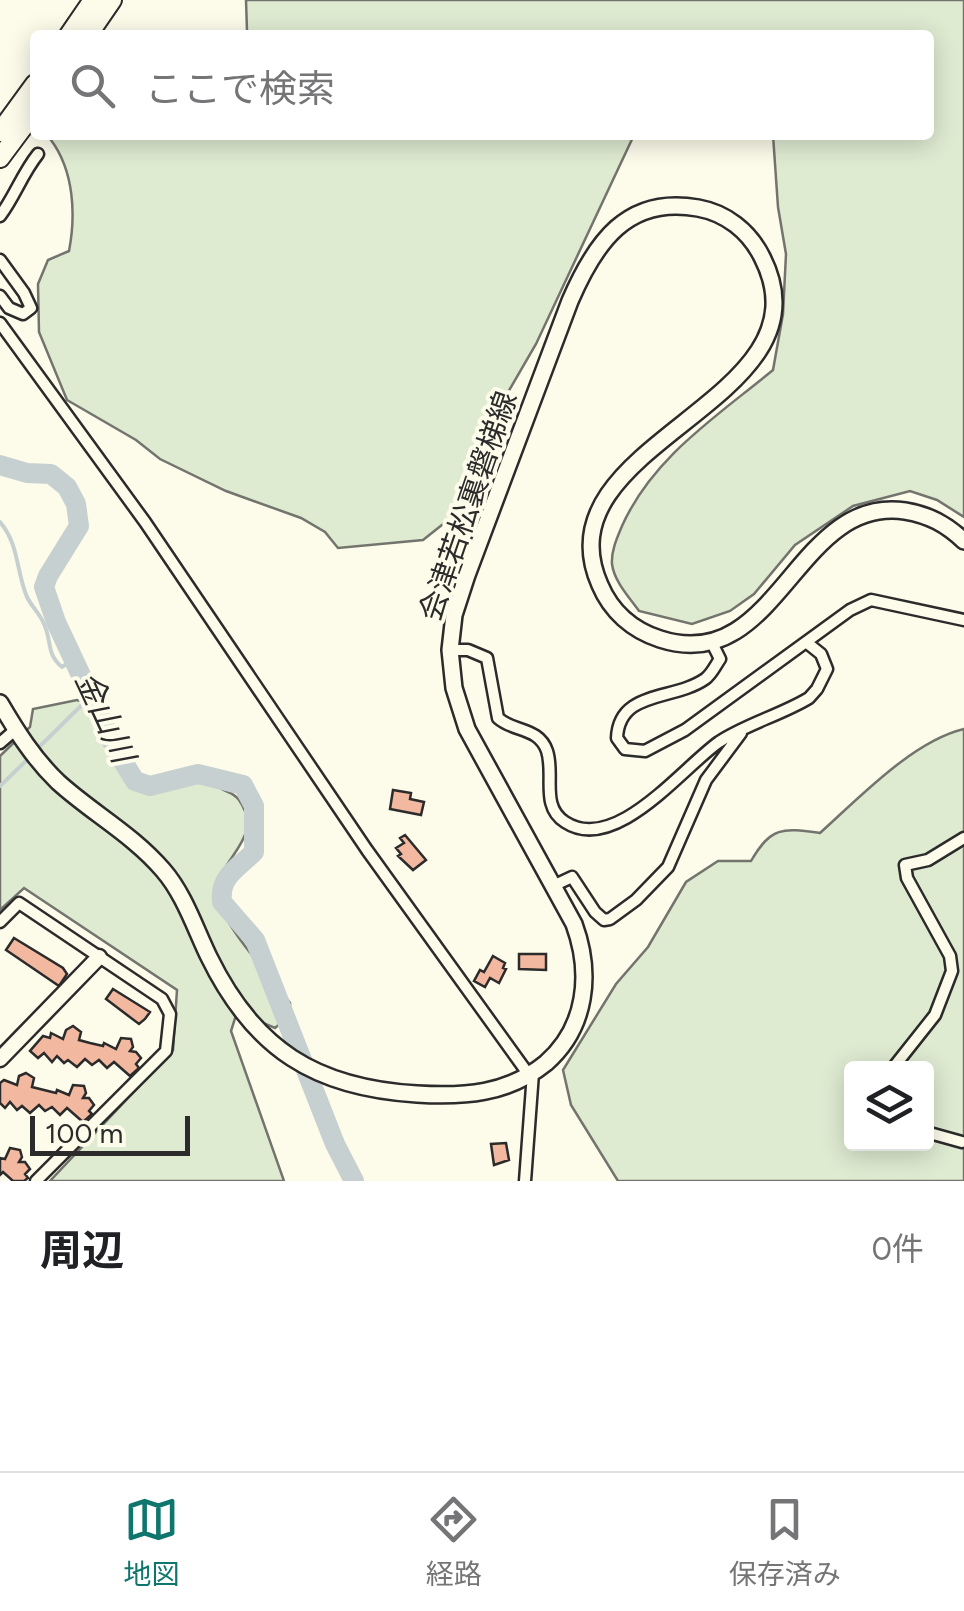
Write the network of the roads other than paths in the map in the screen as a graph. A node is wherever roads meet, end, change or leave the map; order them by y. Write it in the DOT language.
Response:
graph roads {
  1 [pos="92,0"];
  2 [pos="112,0"];
  3 [pos="72,30"];
  4 [pos="91,30"];
  5 [pos="30,91"];
  6 [pos="30,117"];
  7 [pos="0,132"];
  8 [pos="38,154"];
  9 [pos="0,158"];
  10 [pos="0,216"];
  11 [pos="0,260"];
  12 [pos="0,296"];
  13 [pos="0,323"];
  14 [pos="964,541"];
  15 [pos="964,620"];
  16 [pos="712,641"];
  17 [pos="806,642"];
  18 [pos="450,650"];
  19 [pos="0,703"];
  20 [pos="15,730"];
  21 [pos="741,732"];
  22 [pos="0,743"];
  23 [pos="964,838"];
  24 [pos="555,885"];
  25 [pos="0,922"];
  26 [pos="99,956"];
  27 [pos="0,1059"];
  28 [pos="898,1061"];
  29 [pos="531,1074"];
  30 [pos="934,1134"];
  31 [pos="962,1142"];
  32 [pos="36,1181"];
  33 [pos="524,1181"];
  1 -- 3 [label="highway"];
  2 -- 4 [label="highway"];
  5 -- 7 [label="highway"];
  6 -- 9 [label="highway"];
  8 -- 10 [label="street"];
  11 -- 12 [label="street"];
  13 -- 29 [label="street"];
  14 -- 16 [label="main road"];
  15 -- 17 [label="street"];
  16 -- 17 [label="street"];
  16 -- 18 [label="main road, 会津若松裏磐梯線"];
  17 -- 21 [label="street"];
  18 -- 21 [label="street"];
  18 -- 24 [label="main road, 会津若松裏磐梯線"];
  19 -- 20 [label="main road, 会津若松裏磐梯線"];
  20 -- 22 [label="street"];
  20 -- 29 [label="main road, 会津若松裏磐梯線"];
  21 -- 24 [label="street"];
  23 -- 28 [label="street"];
  24 -- 29 [label="main road, 会津若松裏磐梯線"];
  25 -- 26 [label="street"];
  26 -- 27 [label="street"];
  26 -- 32 [label="street"];
  29 -- 33 [label="street"];
  30 -- 31 [label="street"];
}
